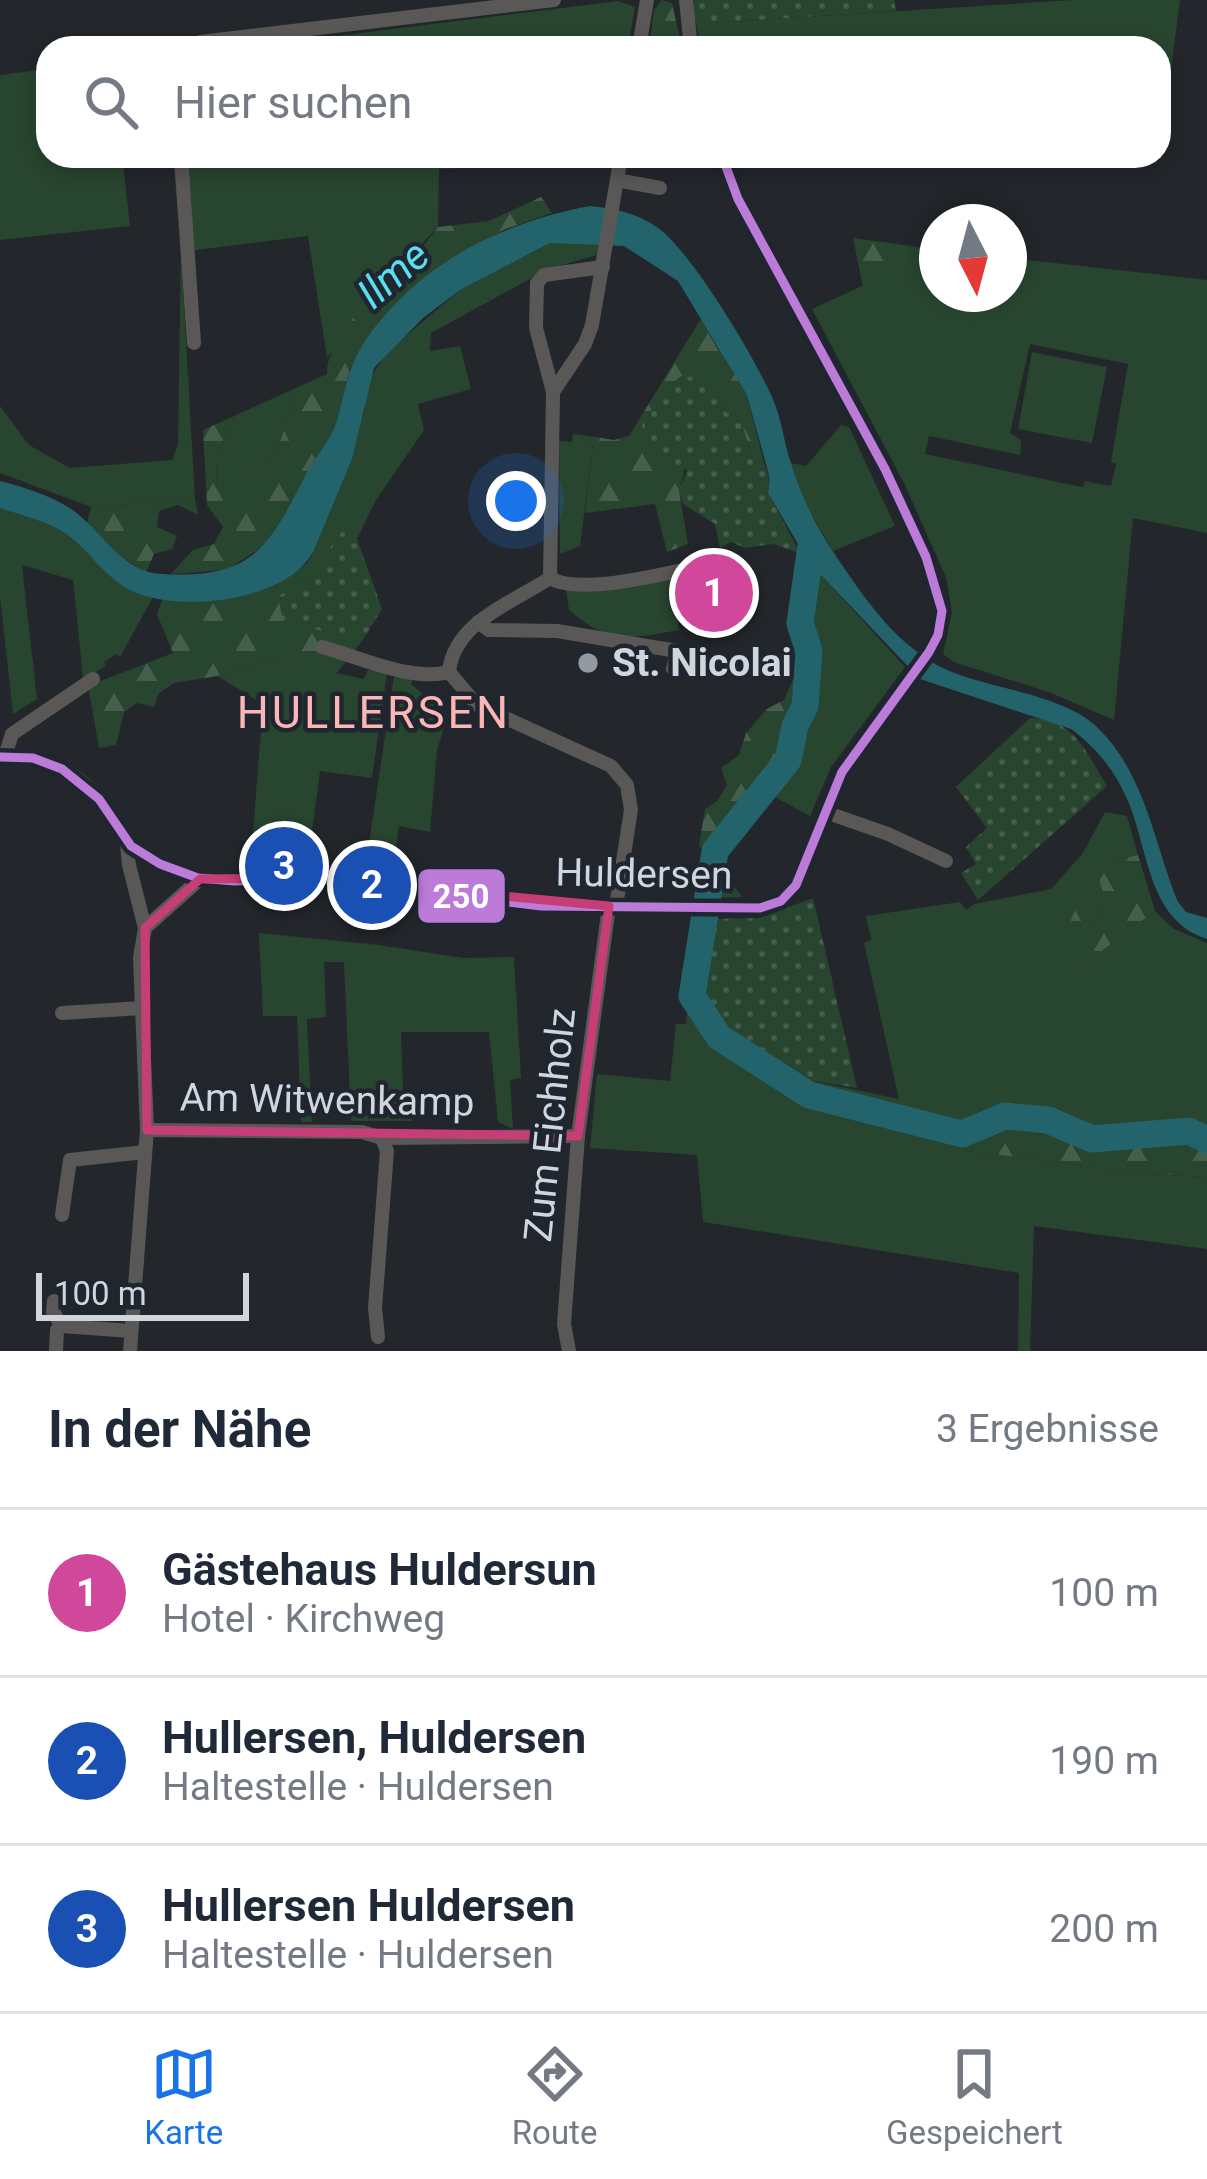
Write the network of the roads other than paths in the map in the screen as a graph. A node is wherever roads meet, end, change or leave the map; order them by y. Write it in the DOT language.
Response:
graph roads {
  1 [pos="554,0"];
  2 [pos="647,0"];
  3 [pos="686,0"];
  4 [pos="251,36"];
  5 [pos="641,36"];
  6 [pos="690,36"];
  7 [pos="182,168"];
  8 [pos="619,168"];
  9 [pos="726,168"];
  10 [pos="617,180"];
  11 [pos="660,188"];
  12 [pos="604,262"];
  13 [pos="194,343"];
  14 [pos="553,392"];
  15 [pos="712,563"];
  16 [pos="550,578"];
  17 [pos="478,622"];
  18 [pos="322,646"];
  19 [pos="673,669"];
  20 [pos="449,672"];
  21 [pos="92,679"];
  22 [pos="2,757"];
  23 [pos="825,812"];
  24 [pos="128,843"];
  25 [pos="946,861"];
  26 [pos="200,879"];
  27 [pos="613,906"];
  28 [pos="145,928"];
  29 [pos="142,1008"];
  30 [pos="62,1013"];
  31 [pos="146,1130"];
  32 [pos="578,1136"];
  33 [pos="382,1138"];
  34 [pos="145,1152"];
  35 [pos="62,1215"];
  36 [pos="54,1301"];
  37 [pos="62,1326"];
  38 [pos="131,1331"];
  39 [pos="378,1337"];
  40 [pos="56,1351"];
  41 [pos="130,1351"];
  42 [pos="569,1351"];
  1 -- 4 [label="street"];
  2 -- 5 [label="street"];
  3 -- 6 [label="street"];
  7 -- 13 [label="street"];
  8 -- 10 [label="street"];
  9 -- 23 [label="street, Huldersen"];
  10 -- 11 [label="street"];
  10 -- 12 [label="street"];
  12 -- 14 [label="street"];
  12 -- 14 [label="street"];
  14 -- 16 [label="street"];
  15 -- 16 [label="street"];
  16 -- 17 [label="street"];
  17 -- 19 [label="street"];
  17 -- 20 [label="street"];
  18 -- 20 [label="street"];
  20 -- 27 [label="street, Zum Eichholz"];
  21 -- 22 [label="street"];
  22 -- 24 [label="street, Huldersen"];
  23 -- 25 [label="street"];
  23 -- 27 [label="street, Huldersen"];
  24 -- 26 [label="street, Huldersen"];
  24 -- 28 [label="street"];
  26 -- 27 [label="street, Huldersen"];
  26 -- 28 [label="street"];
  27 -- 32 [label="street, Zum Eichholz"];
  28 -- 29 [label="street"];
  29 -- 30 [label="street"];
  29 -- 31 [label="street"];
  31 -- 33 [label="street, Am Witwenkamp"];
  31 -- 34 [label="street"];
  32 -- 33 [label="street, Am Witwenkamp"];
  32 -- 42 [label="street, Zum Eichholz"];
  33 -- 39 [label="street"];
  34 -- 35 [label="street"];
  34 -- 38 [label="street"];
  36 -- 37 [label="street"];
  37 -- 38 [label="street"];
  37 -- 40 [label="street"];
  38 -- 41 [label="street"];
}
